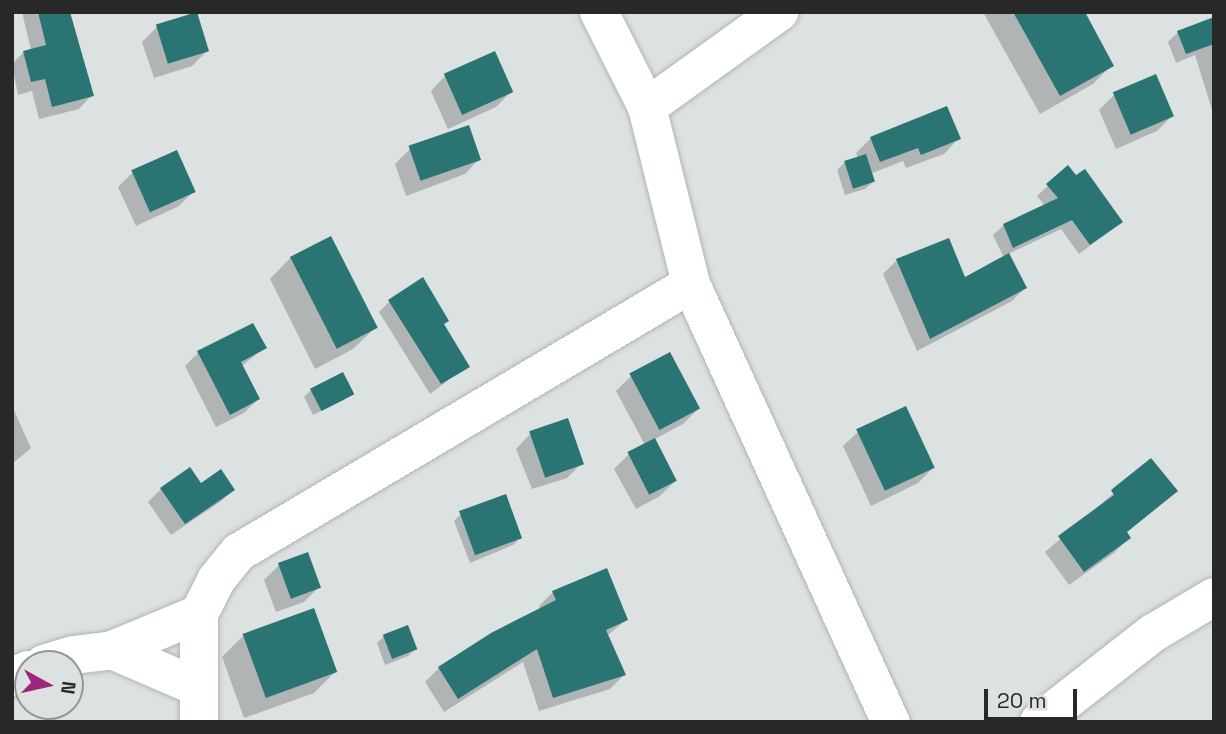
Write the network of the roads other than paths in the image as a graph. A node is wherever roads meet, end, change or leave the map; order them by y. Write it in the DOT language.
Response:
graph roads {
  1 [pos="599,12"];
  2 [pos="779,12"];
  3 [pos="647,107"];
  4 [pos="691,284"];
  5 [pos="1214,597"];
  6 [pos="199,614"];
  7 [pos="112,650"];
  8 [pos="84,654"];
  9 [pos="198,705"];
  10 [pos="891,722"];
  11 [pos="1039,722"];
  1 -- 3 [label="street"];
  2 -- 3 [label="street"];
  3 -- 4 [label="street"];
  4 -- 6 [label="street"];
  4 -- 10 [label="street"];
  5 -- 11 [label="street"];
  6 -- 7 [label="street"];
  6 -- 9 [label="street"];
  7 -- 8 [label="street"];
  7 -- 9 [label="street"];
}
